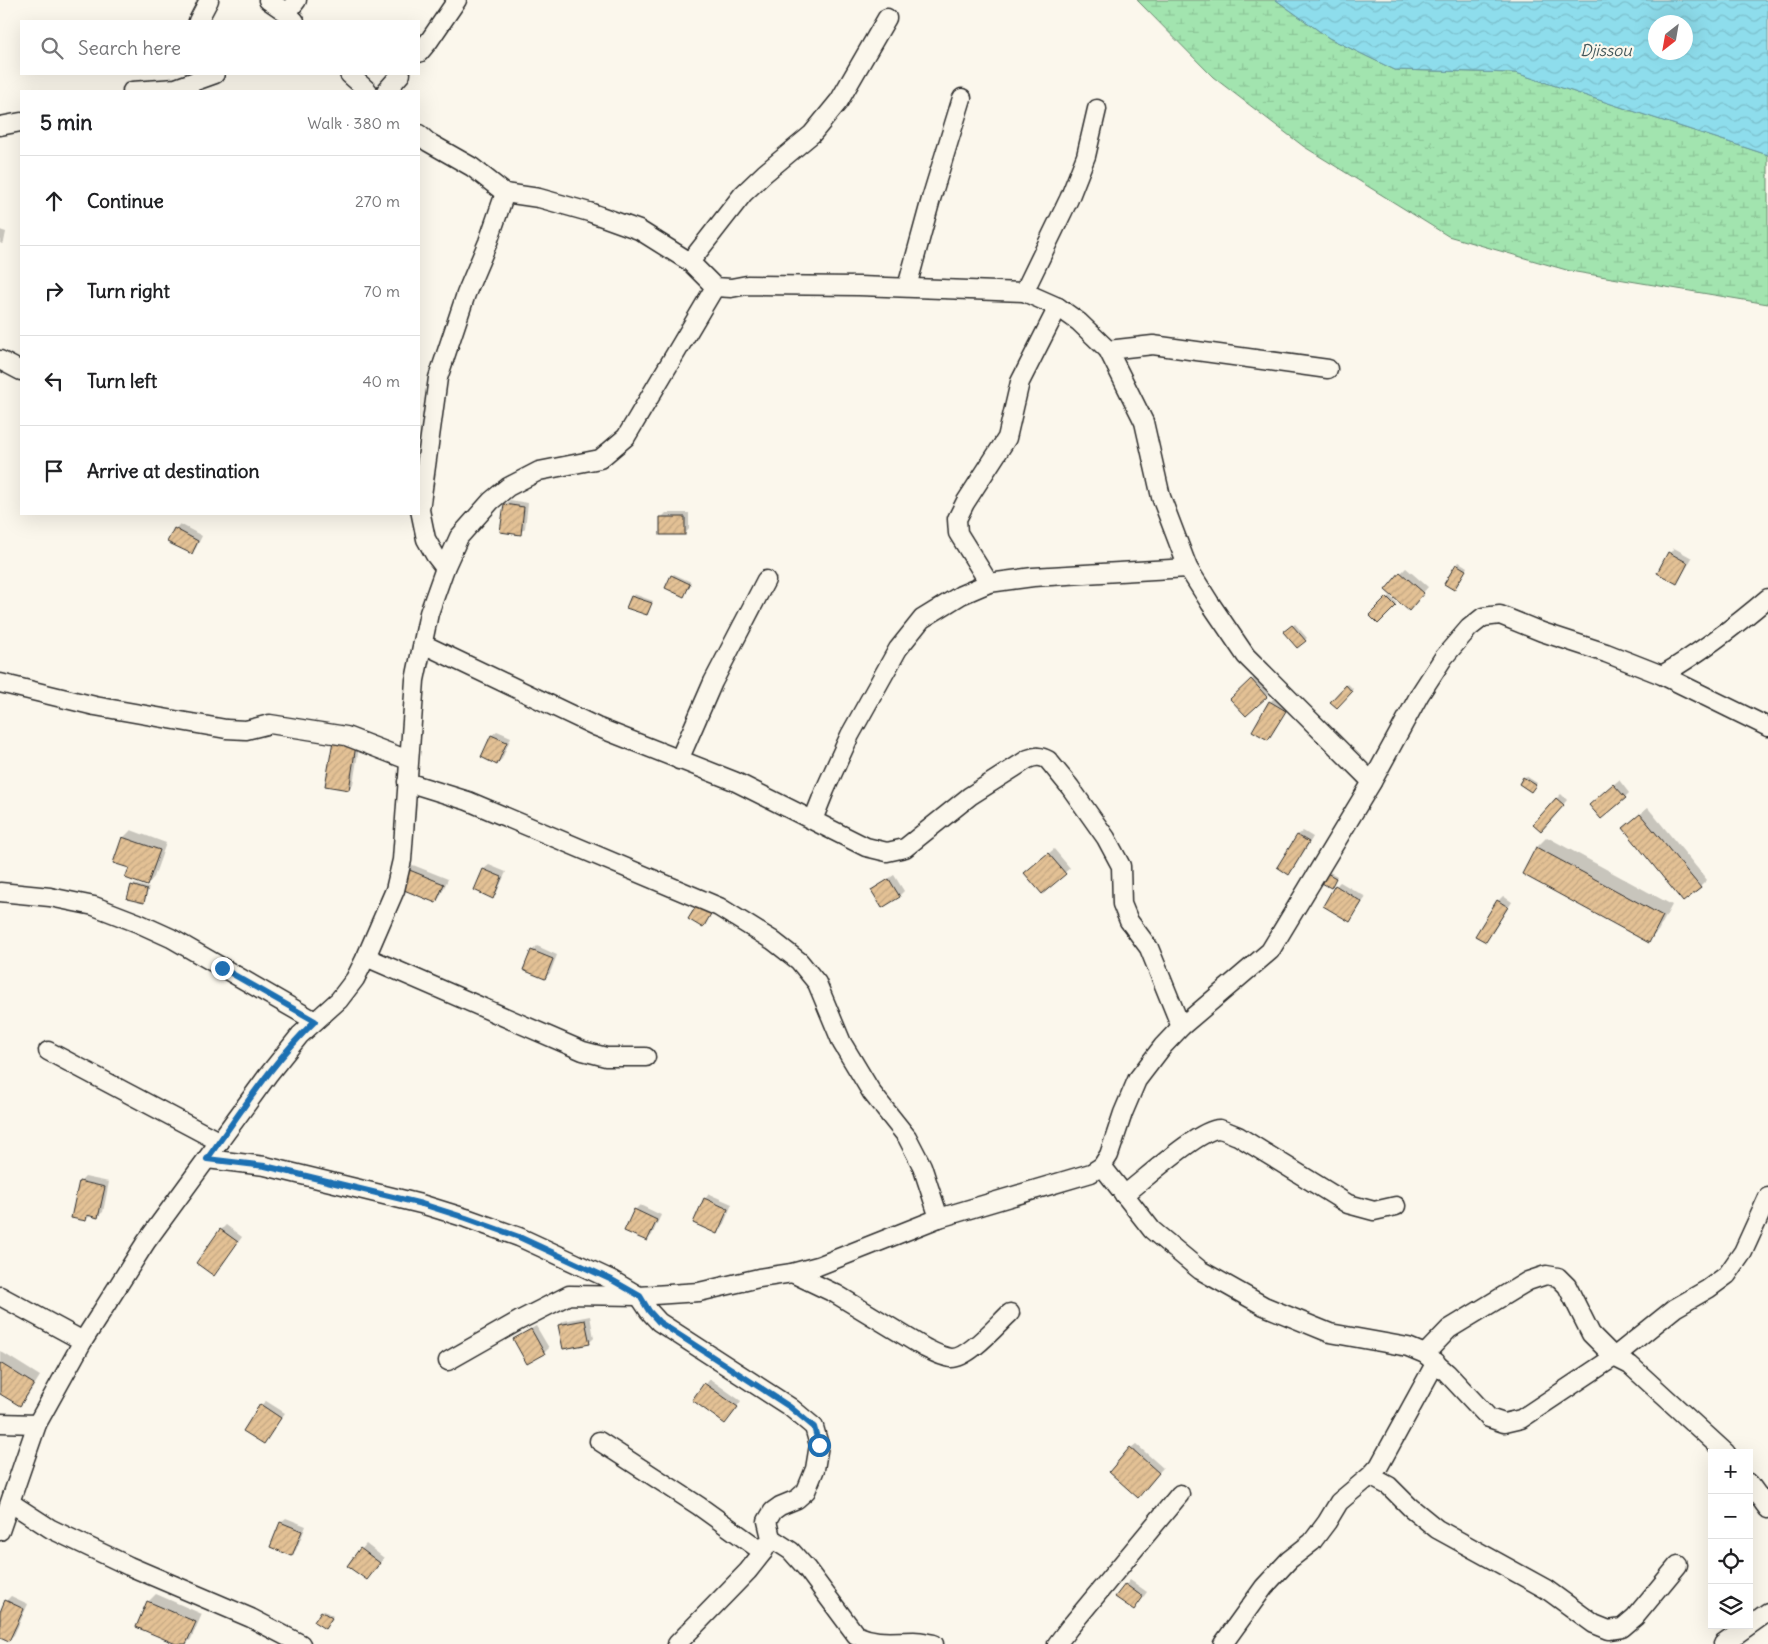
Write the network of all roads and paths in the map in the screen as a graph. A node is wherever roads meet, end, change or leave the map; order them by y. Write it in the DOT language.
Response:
graph roads {
  1 [pos="210,0"];
  2 [pos="268,0"];
  3 [pos="456,0"];
  4 [pos="293,11"];
  5 [pos="887,18"];
  6 [pos="199,20"];
  7 [pos="420,52"];
  8 [pos="212,75"];
  9 [pos="349,75"];
  10 [pos="400,75"];
  11 [pos="176,84"];
  12 [pos="138,90"];
  13 [pos="367,90"];
  14 [pos="387,90"];
  15 [pos="962,98"];
  16 [pos="1096,109"];
  17 [pos="20,122"];
  18 [pos="0,126"];
  19 [pos="420,135"];
  20 [pos="505,193"];
  21 [pos="690,262"];
  22 [pos="715,287"];
  23 [pos="907,287"];
  24 [pos="1024,292"];
  25 [pos="1058,307"];
  26 [pos="1108,350"];
  27 [pos="0,360"];
  28 [pos="1328,369"];
  29 [pos="20,370"];
  30 [pos="445,568"];
  31 [pos="1188,568"];
  32 [pos="766,580"];
  33 [pos="989,583"];
  34 [pos="1768,598"];
  35 [pos="423,644"];
  36 [pos="1662,675"];
  37 [pos="0,683"];
  38 [pos="1768,726"];
  39 [pos="408,760"];
  40 [pos="679,760"];
  41 [pos="407,782"];
  42 [pos="1372,782"];
  43 [pos="813,820"];
  44 [pos="0,892"];
  45 [pos="366,957"];
  46 [pos="315,1021"];
  47 [pos="1181,1027"];
  48 [pos="48,1051"];
  49 [pos="646,1057"];
  50 [pos="220,1142"];
  51 [pos="207,1159"];
  52 [pos="1102,1166"];
  53 [pos="1124,1195"];
  54 [pos="1768,1197"];
  55 [pos="1396,1206"];
  56 [pos="939,1218"];
  57 [pos="792,1273"];
  58 [pos="0,1296"];
  59 [pos="640,1296"];
  60 [pos="1010,1313"];
  61 [pos="83,1341"];
  62 [pos="1614,1356"];
  63 [pos="1430,1358"];
  64 [pos="448,1361"];
  65 [pos="0,1423"];
  66 [pos="37,1424"];
  67 [pos="599,1441"];
  68 [pos="1722,1449"];
  69 [pos="1370,1476"];
  70 [pos="1753,1488"];
  71 [pos="1180,1494"];
  72 [pos="11,1503"];
  73 [pos="1768,1509"];
  74 [pos="0,1531"];
  75 [pos="767,1545"];
  76 [pos="1678,1565"];
  77 [pos="1768,1612"];
  78 [pos="301,1644"];
  79 [pos="677,1644"];
  80 [pos="934,1644"];
  81 [pos="1057,1644"];
  82 [pos="1223,1644"];
  83 [pos="1723,1644"];
  1 -- 6 [label="street"];
  2 -- 4 [label="street"];
  3 -- 7 [label="street"];
  5 -- 21 [label="street"];
  8 -- 11 [label="street"];
  9 -- 13 [label="street"];
  10 -- 14 [label="street"];
  11 -- 12 [label="street"];
  15 -- 23 [label="street"];
  16 -- 24 [label="street"];
  17 -- 18 [label="street"];
  19 -- 20 [label="street"];
  20 -- 21 [label="street"];
  20 -- 30 [label="street"];
  21 -- 22 [label="street"];
  22 -- 23 [label="street"];
  22 -- 30 [label="street"];
  23 -- 24 [label="street"];
  24 -- 25 [label="street"];
  25 -- 26 [label="street"];
  25 -- 33 [label="street"];
  26 -- 28 [label="street"];
  26 -- 31 [label="street"];
  27 -- 29 [label="street"];
  30 -- 35 [label="street"];
  31 -- 33 [label="street"];
  31 -- 42 [label="street"];
  32 -- 40 [label="street"];
  33 -- 43 [label="street"];
  34 -- 36 [label="street"];
  35 -- 39 [label="street"];
  35 -- 40 [label="street"];
  36 -- 38 [label="street"];
  36 -- 42 [label="street"];
  37 -- 39 [label="street"];
  39 -- 41 [label="street"];
  40 -- 43 [label="street"];
  41 -- 45 [label="street"];
  41 -- 56 [label="street"];
  42 -- 47 [label="street"];
  43 -- 47 [label="street"];
  44 -- 46 [label="street"];
  45 -- 46 [label="street"];
  45 -- 49 [label="street"];
  46 -- 50 [label="street"];
  47 -- 52 [label="street"];
  48 -- 50 [label="street"];
  50 -- 51 [label="street"];
  51 -- 59 [label="street"];
  51 -- 61 [label="street"];
  52 -- 53 [label="street"];
  52 -- 56 [label="street"];
  53 -- 55 [label="street"];
  53 -- 63 [label="street"];
  54 -- 62 [label="street"];
  56 -- 57 [label="street"];
  57 -- 59 [label="street"];
  57 -- 60 [label="street"];
  58 -- 61 [label="street"];
  59 -- 64 [label="street"];
  59 -- 75 [label="street"];
  61 -- 66 [label="street"];
  62 -- 63 [label="street"];
  62 -- 63 [label="street"];
  62 -- 68 [label="street"];
  63 -- 69 [label="street"];
  65 -- 66 [label="street"];
  66 -- 72 [label="street"];
  67 -- 75 [label="street"];
  69 -- 76 [label="street"];
  69 -- 82 [label="street"];
  70 -- 73 [label="street"];
  71 -- 81 [label="street"];
  72 -- 74 [label="street"];
  72 -- 78 [label="street"];
  75 -- 79 [label="street"];
  75 -- 80 [label="street"];
  77 -- 83 [label="street"];
}
